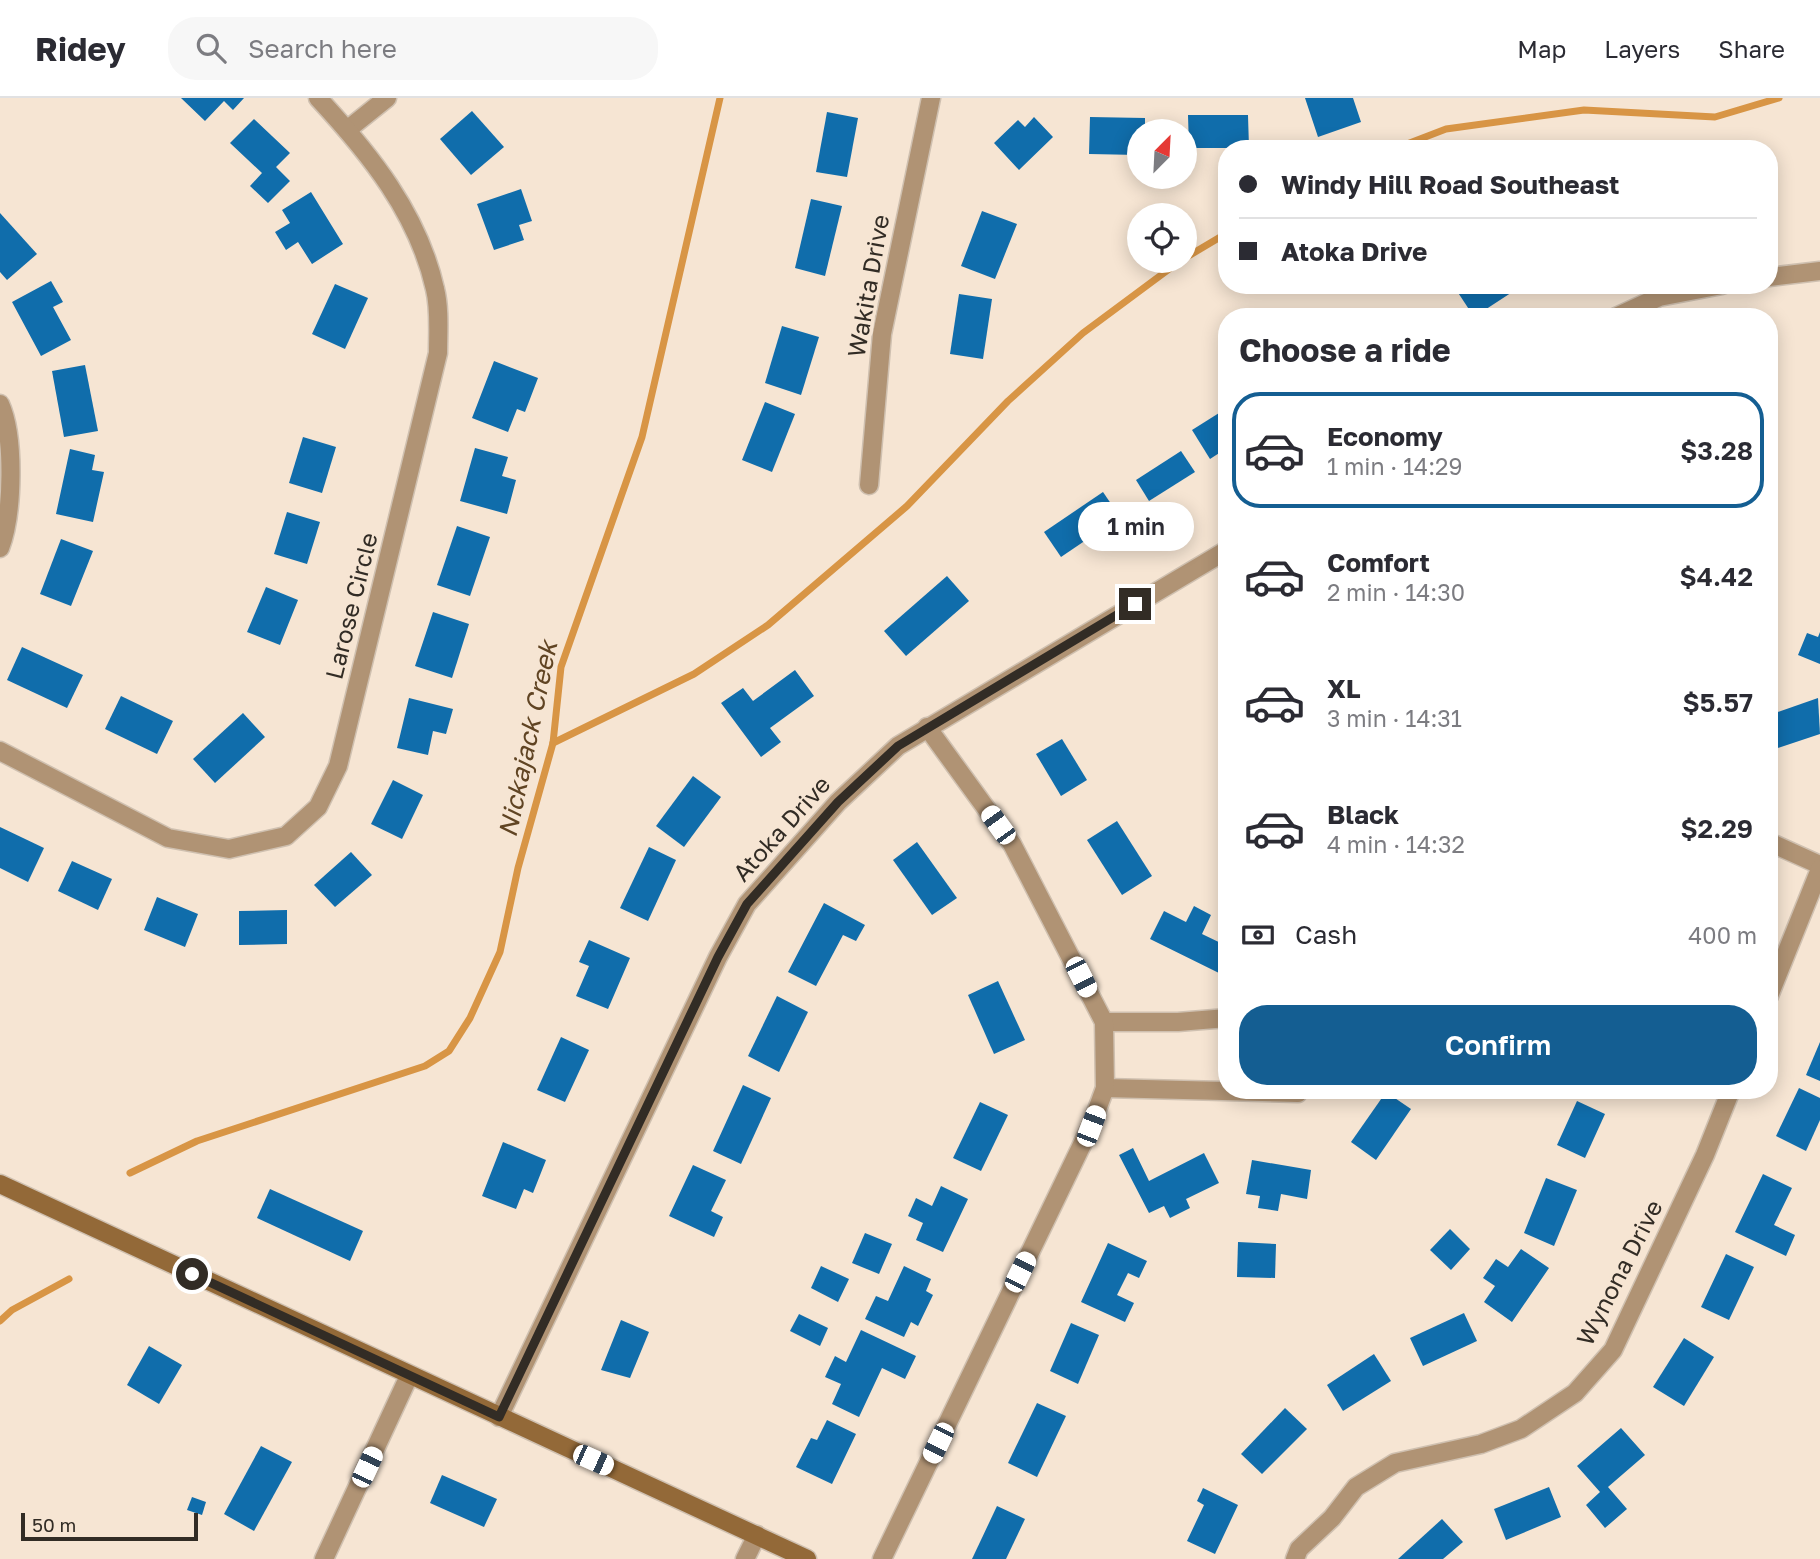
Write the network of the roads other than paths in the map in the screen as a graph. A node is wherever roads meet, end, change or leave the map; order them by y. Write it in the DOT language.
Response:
graph roads {
  1 [pos="318,98"];
  2 [pos="387,98"];
  3 [pos="931,98"];
  4 [pos="347,130"];
  5 [pos="1820,271"];
  6 [pos="1778,276"];
  7 [pos="1675,294"];
  8 [pos="1635,308"];
  9 [pos="0,404"];
  10 [pos="869,485"];
  11 [pos="0,548"];
  12 [pos="1218,555"];
  13 [pos="928,727"];
  14 [pos="0,751"];
  15 [pos="1778,846"];
  16 [pos="1820,867"];
  17 [pos="1778,973"];
  18 [pos="1218,1019"];
  19 [pos="1104,1022"];
  20 [pos="1105,1088"];
  21 [pos="1218,1091"];
  22 [pos="1727,1099"];
  23 [pos="0,1184"];
  24 [pos="409,1376"];
  25 [pos="499,1417"];
  26 [pos="757,1535"];
  27 [pos="324,1559"];
  28 [pos="745,1559"];
  29 [pos="807,1559"];
  30 [pos="882,1559"];
  31 [pos="1295,1559"];
  1 -- 4 [label="street, Larose Circle"];
  2 -- 4 [label="street"];
  3 -- 10 [label="street, Wakita Drive"];
  4 -- 14 [label="street, Larose Circle"];
  5 -- 6 [label="street"];
  7 -- 8 [label="street"];
  9 -- 11 [label="street"];
  12 -- 13 [label="street, Atoka Drive"];
  13 -- 19 [label="street"];
  13 -- 25 [label="street, Atoka Drive"];
  15 -- 16 [label="street"];
  16 -- 17 [label="street"];
  18 -- 19 [label="street"];
  19 -- 20 [label="street"];
  20 -- 21 [label="street"];
  20 -- 30 [label="street"];
  22 -- 31 [label="street, Wynona Drive"];
  23 -- 24 [label="main road"];
  24 -- 25 [label="main road"];
  24 -- 27 [label="street"];
  25 -- 26 [label="main road"];
  26 -- 28 [label="street"];
  26 -- 29 [label="main road"];
}
